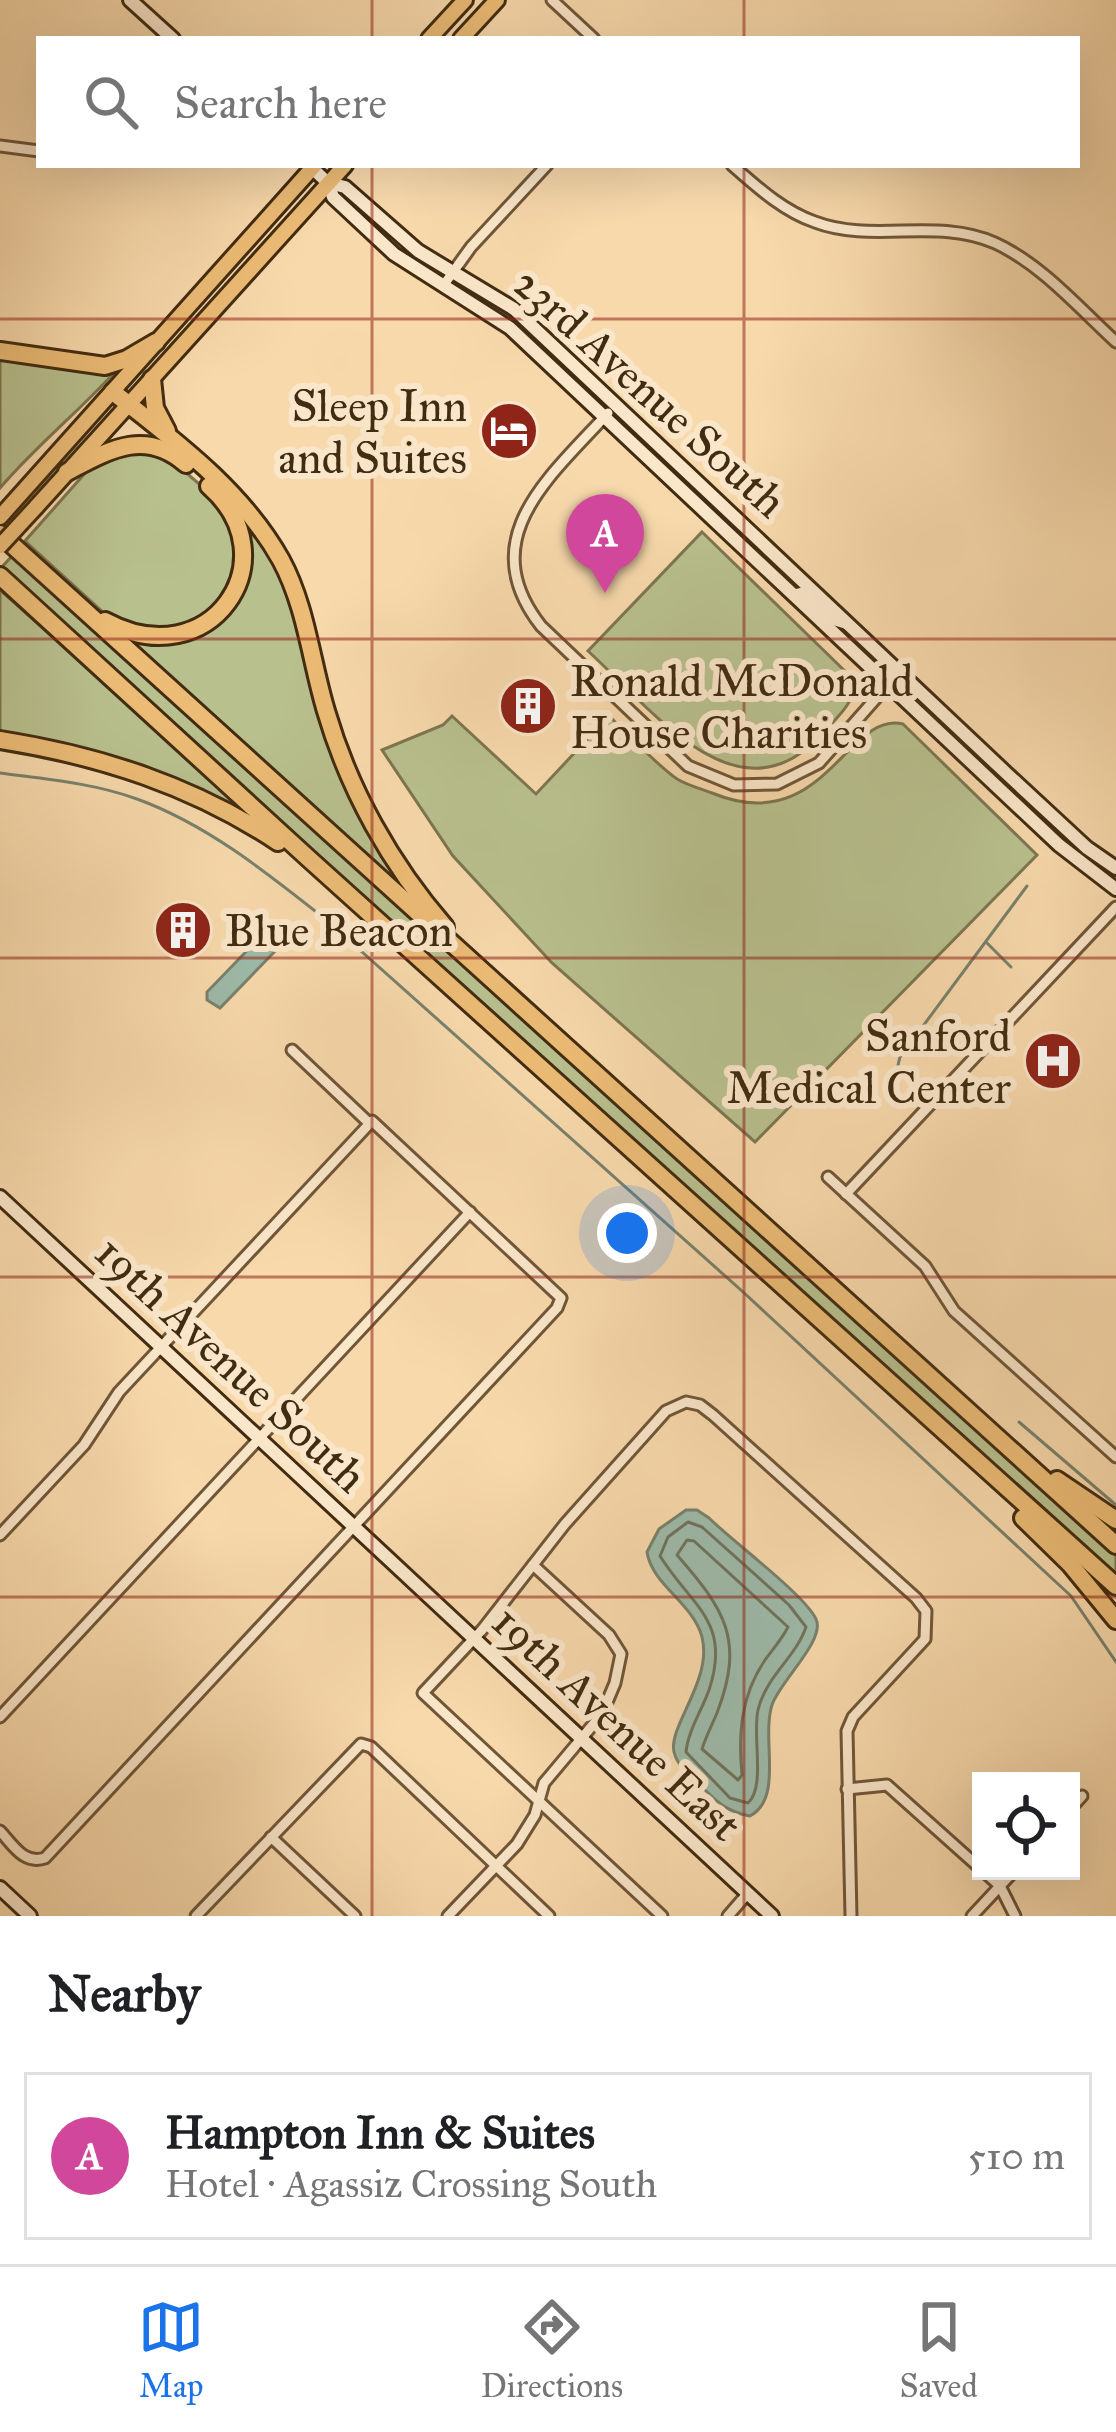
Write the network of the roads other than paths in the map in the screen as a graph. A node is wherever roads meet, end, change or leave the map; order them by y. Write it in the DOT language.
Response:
graph roads {
  1 [pos="130,0"];
  2 [pos="465,0"];
  3 [pos="497,0"];
  4 [pos="552,0"];
  5 [pos="170,36"];
  6 [pos="432,36"];
  7 [pos="464,36"];
  8 [pos="591,36"];
  9 [pos="0,146"];
  10 [pos="36,151"];
  11 [pos="310,168"];
  12 [pos="314,168"];
  13 [pos="342,168"];
  14 [pos="544,168"];
  15 [pos="735,168"];
  16 [pos="328,183"];
  17 [pos="453,272"];
  18 [pos="443,286"];
  19 [pos="155,342"];
  20 [pos="1116,342"];
  21 [pos="0,351"];
  22 [pos="152,379"];
  23 [pos="113,392"];
  24 [pos="129,404"];
  25 [pos="615,404"];
  26 [pos="604,417"];
  27 [pos="175,441"];
  28 [pos="68,472"];
  29 [pos="0,517"];
  30 [pos="0,534"];
  31 [pos="0,546"];
  32 [pos="754,556"];
  33 [pos="3,578"];
  34 [pos="802,579"];
  35 [pos="794,594"];
  36 [pos="64,595"];
  37 [pos="851,625"];
  38 [pos="900,671"];
  39 [pos="890,684"];
  40 [pos="0,740"];
  41 [pos="317,867"];
  42 [pos="1116,868"];
  43 [pos="1116,890"];
  44 [pos="1116,908"];
  45 [pos="478,964"];
  46 [pos="292,1050"];
  47 [pos="370,1122"];
  48 [pos="828,1177"];
  49 [pos="846,1194"];
  50 [pos="0,1197"];
  51 [pos="470,1212"];
  52 [pos="160,1347"];
  53 [pos="896,1390"];
  54 [pos="982,1425"];
  55 [pos="260,1441"];
  56 [pos="1116,1457"];
  57 [pos="1116,1520"];
  58 [pos="353,1527"];
  59 [pos="0,1535"];
  60 [pos="1116,1545"];
  61 [pos="533,1565"];
  62 [pos="413,1583"];
  63 [pos="1116,1586"];
  64 [pos="1116,1620"];
  65 [pos="473,1638"];
  66 [pos="0,1717"];
  67 [pos="581,1738"];
  68 [pos="847,1789"];
  69 [pos="539,1801"];
  70 [pos="0,1832"];
  71 [pos="271,1837"];
  72 [pos="496,1866"];
  73 [pos="1006,1880"];
  74 [pos="1000,1886"];
  75 [pos="0,1888"];
  76 [pos="748,1893"];
  77 [pos="30,1916"];
  78 [pos="196,1916"];
  79 [pos="355,1916"];
  80 [pos="448,1916"];
  81 [pos="549,1916"];
  82 [pos="662,1916"];
  83 [pos="728,1916"];
  84 [pos="772,1916"];
  85 [pos="851,1916"];
  86 [pos="972,1916"];
  87 [pos="1015,1916"];
  1 -- 5 [label="street"];
  2 -- 6 [label="main road"];
  3 -- 7 [label="main road"];
  4 -- 8 [label="street"];
  9 -- 10 [label="street"];
  11 -- 19 [label="main road"];
  12 -- 16 [label="street, 23rd Avenue South"];
  13 -- 16 [label="main road"];
  14 -- 17 [label="street"];
  15 -- 20 [label="street"];
  16 -- 17 [label="street, 23rd Avenue South"];
  16 -- 18 [label="street, 23rd Avenue South"];
  16 -- 22 [label="main road"];
  17 -- 18 [label="street"];
  17 -- 25 [label="street, 23rd Avenue South"];
  18 -- 26 [label="street, 23rd Avenue South"];
  19 -- 21 [label="highway"];
  19 -- 23 [label="main road"];
  22 -- 24 [label="main road"];
  22 -- 27 [label="highway"];
  23 -- 24 [label="highway"];
  23 -- 29 [label="main road"];
  24 -- 27 [label="highway"];
  24 -- 28 [label="main road"];
  25 -- 26 [label="street"];
  25 -- 34 [label="street, 23rd Avenue South"];
  26 -- 32 [label="street, 23rd Avenue South"];
  26 -- 39 [label="street"];
  27 -- 45 [label="highway"];
  28 -- 31 [label="main road, bridge"];
  28 -- 36 [label="highway"];
  30 -- 36 [label="highway"];
  32 -- 34 [label="street, 23rd Avenue South"];
  32 -- 35 [label="street, 23rd Avenue South"];
  33 -- 41 [label="highway"];
  34 -- 37 [label="street, 23rd Avenue South"];
  35 -- 37 [label="street, 23rd Avenue South"];
  35 -- 39 [label="street, 23rd Avenue South"];
  36 -- 45 [label="highway"];
  37 -- 38 [label="street, 23rd Avenue South"];
  38 -- 39 [label="street"];
  38 -- 42 [label="street, 23rd Avenue South"];
  39 -- 43 [label="street, 23rd Avenue South"];
  40 -- 41 [label="highway"];
  41 -- 53 [label="highway"];
  44 -- 49 [label="street"];
  45 -- 54 [label="highway"];
  46 -- 47 [label="street"];
  47 -- 51 [label="street"];
  47 -- 52 [label="street"];
  48 -- 49 [label="street"];
  49 -- 56 [label="street"];
  50 -- 52 [label="street, 19th Avenue South"];
  51 -- 55 [label="street"];
  51 -- 58 [label="street"];
  52 -- 55 [label="street, 19th Avenue South"];
  52 -- 59 [label="street"];
  53 -- 63 [label="highway"];
  53 -- 64 [label="highway"];
  54 -- 57 [label="highway"];
  54 -- 60 [label="highway"];
  55 -- 58 [label="street, 19th Avenue South"];
  55 -- 66 [label="street"];
  58 -- 62 [label="street, 19th Avenue South"];
  58 -- 70 [label="street"];
  61 -- 65 [label="street"];
  61 -- 67 [label="street"];
  61 -- 68 [label="street"];
  62 -- 65 [label="street, 19th Avenue East"];
  65 -- 67 [label="street, 19th Avenue East"];
  65 -- 69 [label="street"];
  67 -- 69 [label="street"];
  67 -- 76 [label="street, 19th Avenue East"];
  68 -- 74 [label="street"];
  68 -- 85 [label="street"];
  69 -- 72 [label="street"];
  69 -- 82 [label="street"];
  71 -- 72 [label="street"];
  71 -- 78 [label="street"];
  71 -- 79 [label="street"];
  72 -- 80 [label="street"];
  72 -- 81 [label="street"];
  73 -- 74 [label="street"];
  74 -- 86 [label="street"];
  74 -- 87 [label="street"];
  75 -- 77 [label="street"];
  76 -- 83 [label="street"];
  76 -- 84 [label="street, 19th Avenue East"];
}
